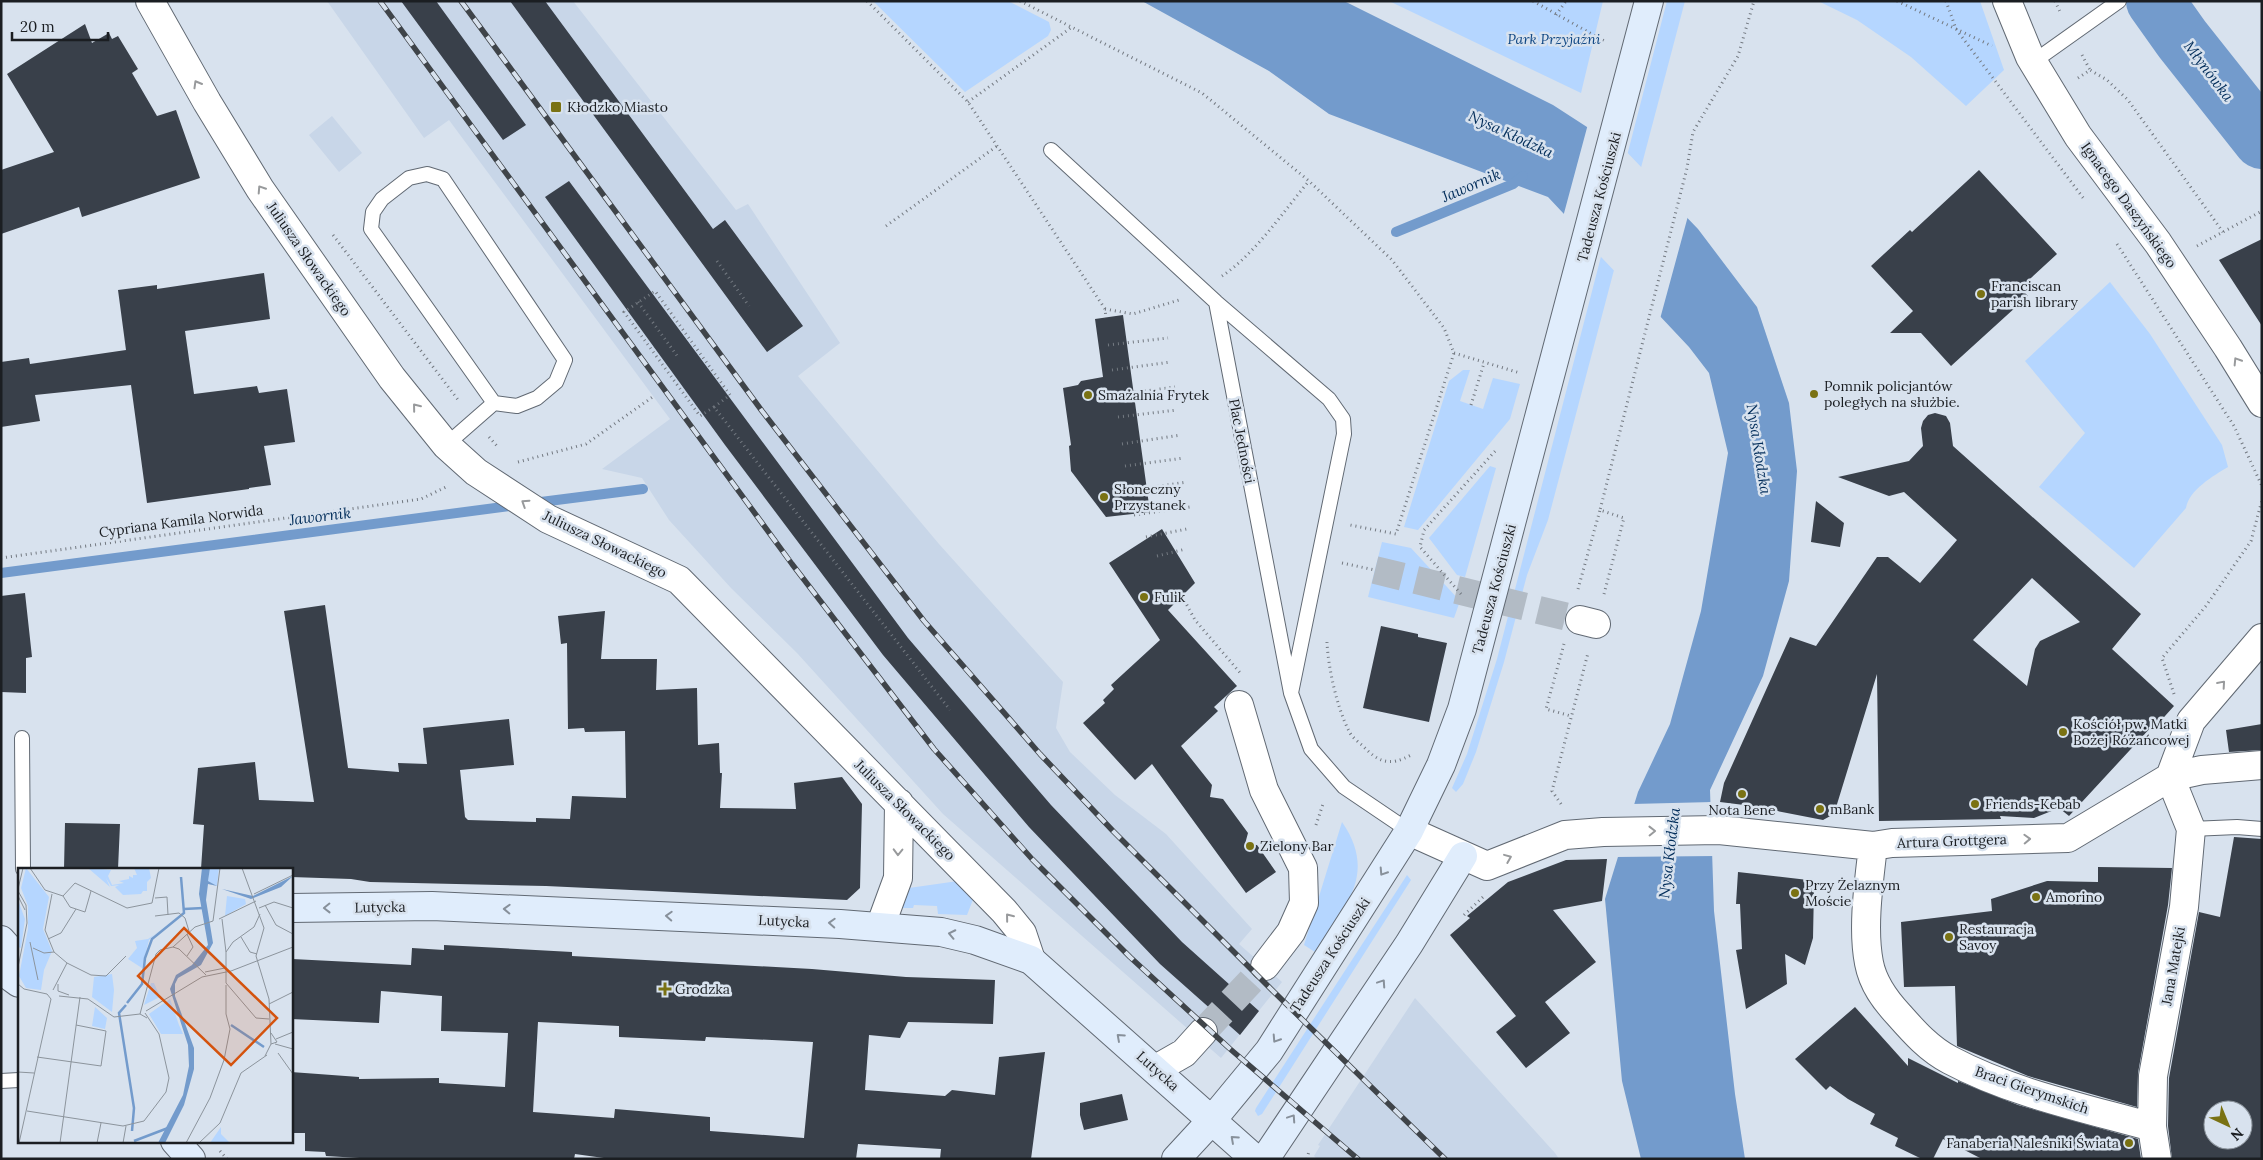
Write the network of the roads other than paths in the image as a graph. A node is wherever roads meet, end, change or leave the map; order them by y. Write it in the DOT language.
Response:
graph roads {
  1 [pos="150,1"];
  2 [pos="1649,1"];
  3 [pos="2007,1"];
  4 [pos="2116,3"];
  5 [pos="2033,62"];
  6 [pos="1051,150"];
  7 [pos="1216,302"];
  8 [pos="494,403"];
  9 [pos="2262,403"];
  10 [pos="446,445"];
  11 [pos="2262,638"];
  12 [pos="1291,693"];
  13 [pos="1239,705"];
  14 [pos="22,738"];
  15 [pos="2262,765"];
  16 [pos="2170,777"];
  17 [pos="899,803"];
  18 [pos="2192,829"];
  19 [pos="2262,829"];
  20 [pos="1409,831"];
  21 [pos="1874,846"];
  22 [pos="1463,856"];
  23 [pos="23,868"];
  24 [pos="292,908"];
  25 [pos="880,927"];
  26 [pos="1,940"];
  27 [pos="18,959"];
  28 [pos="1031,960"];
  29 [pos="1265,966"];
  30 [pos="1,970"];
  31 [pos="18,982"];
  32 [pos="1203,1032"];
  33 [pos="1156,1069"];
  34 [pos="18,1080"];
  35 [pos="1,1081"];
  36 [pos="1212,1120"];
  37 [pos="2152,1127"];
  38 [pos="176,1142"];
  39 [pos="190,1159"];
  40 [pos="1176,1159"];
  41 [pos="1255,1159"];
  42 [pos="1265,1159"];
  43 [pos="2157,1159"];
  10 -- 1 [label="street, Juliusza Słowackiego, one-way"];
  2 -- 20 [label="street, Tadeusza Kościuszki"];
  3 -- 5 [label="street, Ignacego Daszyńskiego"];
  4 -- 5 [label="lane"];
  9 -- 5 [label="street, Ignacego Daszyńskiego, one-way"];
  6 -- 7 [label="lane"];
  7 -- 12 [label="lane, Plac Jedności"];
  7 -- 12 [label="lane"];
  8 -- 8 [label="lane"];
  8 -- 10 [label="lane"];
  17 -- 10 [label="street, Juliusza Słowackiego, one-way"];
  16 -- 11 [label="street, one-way"];
  12 -- 20 [label="lane, Plac Jedności"];
  13 -- 29 [label="street"];
  14 -- 23 [label="lane"];
  15 -- 16 [label="street, Artura Grottgera"];
  16 -- 18 [label="street, Jana Matejki"];
  21 -- 16 [label="street, Artura Grottgera, one-way"];
  17 -- 25 [label="street, one-way"];
  28 -- 17 [label="street, Juliusza Słowackiego, one-way"];
  18 -- 19 [label="lane"];
  18 -- 37 [label="street, Jana Matejki"];
  20 -- 22 [label="street"];
  20 -- 36 [label="street, Tadeusza Kościuszki, one-way"];
  22 -- 21 [label="street, Artura Grottgera, one-way"];
  21 -- 37 [label="street, Braci Gierymskich"];
  42 -- 22 [label="street, one-way"];
  25 -- 24 [label="street, Lutycka, one-way"];
  28 -- 25 [label="street, Lutycka, one-way"];
  26 -- 27 [label="street"];
  33 -- 28 [label="street, Lutycka, one-way"];
  30 -- 31 [label="street"];
  32 -- 33 [label="street"];
  33 -- 36 [label="street, Lutycka"];
  34 -- 35 [label="lane"];
  36 -- 40 [label="street, Tadeusza Kościuszki"];
  41 -- 36 [label="street, Lutycka, one-way"];
  37 -- 43 [label="street, Jana Matejki"];
  38 -- 39 [label="street"];
}
